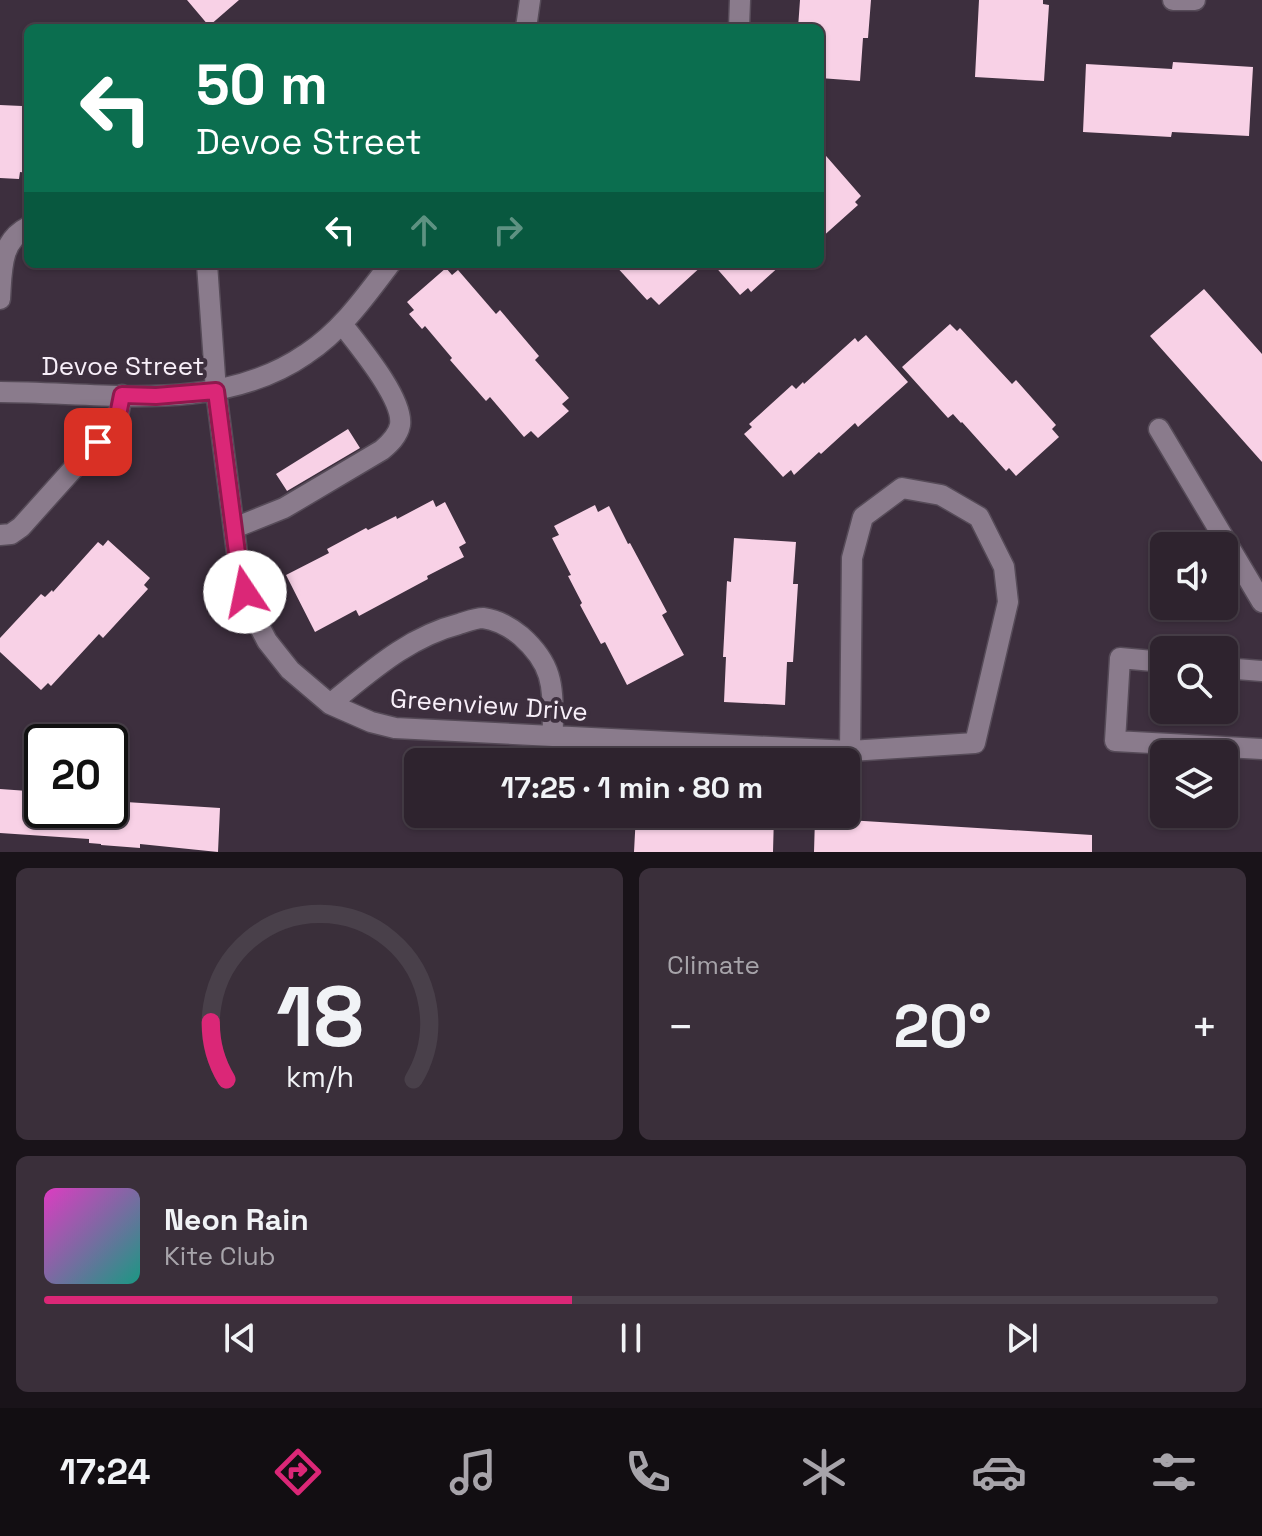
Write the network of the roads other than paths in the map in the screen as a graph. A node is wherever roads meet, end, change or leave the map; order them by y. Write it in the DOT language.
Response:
graph roads {
  1 [pos="530,0"];
  2 [pos="740,0"];
  3 [pos="1173,0"];
  4 [pos="1195,0"];
  5 [pos="531,24"];
  6 [pos="739,24"];
  7 [pos="24,229"];
  8 [pos="207,268"];
  9 [pos="387,268"];
  10 [pos="0,299"];
  11 [pos="342,324"];
  12 [pos="216,391"];
  13 [pos="0,392"];
  14 [pos="122,395"];
  15 [pos="1159,429"];
  16 [pos="234,528"];
  17 [pos="0,535"];
  18 [pos="1262,602"];
  19 [pos="1150,661"];
  20 [pos="1238,669"];
  21 [pos="1262,671"];
  22 [pos="330,704"];
  23 [pos="553,736"];
  24 [pos="791,748"];
  25 [pos="1262,749"];
  26 [pos="850,751"];
  1 -- 5 [label="lane"];
  2 -- 6 [label="lane"];
  3 -- 4 [label="lane"];
  7 -- 10 [label="lane"];
  8 -- 12 [label="lane, Greenview Drive"];
  9 -- 11 [label="lane, Devoe Street"];
  11 -- 12 [label="lane, Devoe Street"];
  11 -- 16 [label="lane"];
  12 -- 14 [label="lane, Devoe Street"];
  12 -- 16 [label="lane, Greenview Drive"];
  13 -- 14 [label="lane, Devoe Street"];
  14 -- 17 [label="lane"];
  15 -- 18 [label="lane"];
  16 -- 22 [label="lane, Greenview Drive"];
  19 -- 25 [label="lane"];
  20 -- 21 [label="lane"];
  22 -- 23 [label="lane, Greenview Drive"];
  22 -- 23 [label="lane"];
  23 -- 24 [label="lane, Greenview Drive"];
  26 -- 26 [label="lane, Greenview Drive"];
}
